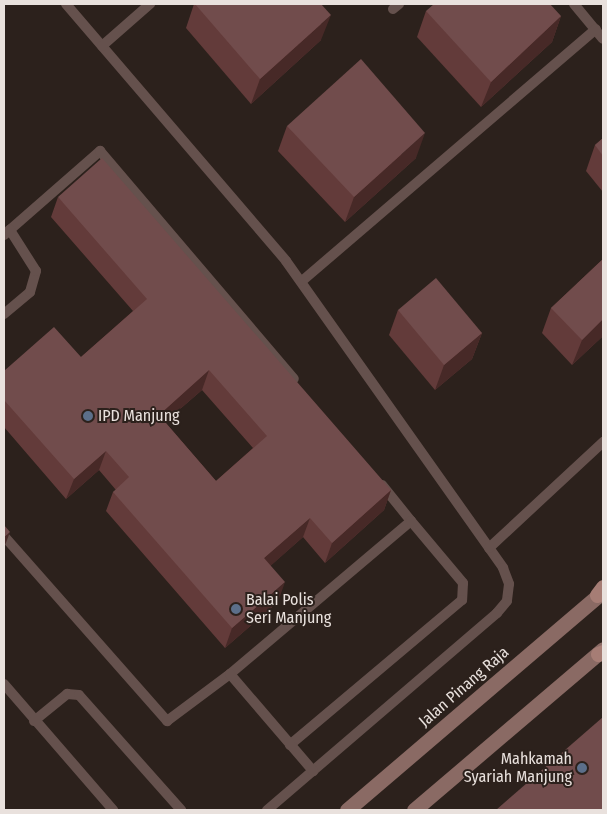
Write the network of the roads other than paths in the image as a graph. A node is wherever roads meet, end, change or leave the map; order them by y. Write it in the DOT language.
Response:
graph roads {
  1 [pos="66,4"];
  2 [pos="150,4"];
  3 [pos="574,4"];
  4 [pos="596,30"];
  5 [pos="603,39"];
  6 [pos="102,46"];
  7 [pos="7,232"];
  8 [pos="302,281"];
  9 [pos="4,314"];
  10 [pos="304,391"];
  11 [pos="603,442"];
  12 [pos="374,475"];
  13 [pos="412,521"];
  14 [pos="4,536"];
  15 [pos="489,548"];
  16 [pos="601,591"];
  17 [pos="601,652"];
  18 [pos="230,674"];
  19 [pos="4,684"];
  20 [pos="34,721"];
  21 [pos="290,745"];
  22 [pos="313,771"];
  23 [pos="113,810"];
  24 [pos="181,810"];
  25 [pos="267,810"];
  26 [pos="347,810"];
  27 [pos="414,810"];
  1 -- 6 [label="lane"];
  2 -- 6 [label="lane"];
  3 -- 4 [label="lane"];
  4 -- 5 [label="lane"];
  4 -- 8 [label="lane"];
  6 -- 8 [label="lane"];
  7 -- 9 [label="lane"];
  7 -- 10 [label="lane"];
  8 -- 15 [label="lane"];
  11 -- 15 [label="lane"];
  12 -- 13 [label="lane"];
  13 -- 18 [label="lane"];
  13 -- 21 [label="lane"];
  14 -- 18 [label="lane"];
  15 -- 22 [label="lane"];
  16 -- 26 [label="main road, Jalan Pinang Raja"];
  17 -- 27 [label="main road"];
  18 -- 21 [label="lane"];
  19 -- 20 [label="lane"];
  20 -- 23 [label="lane"];
  20 -- 24 [label="lane"];
  21 -- 22 [label="lane"];
  22 -- 25 [label="lane"];
}
